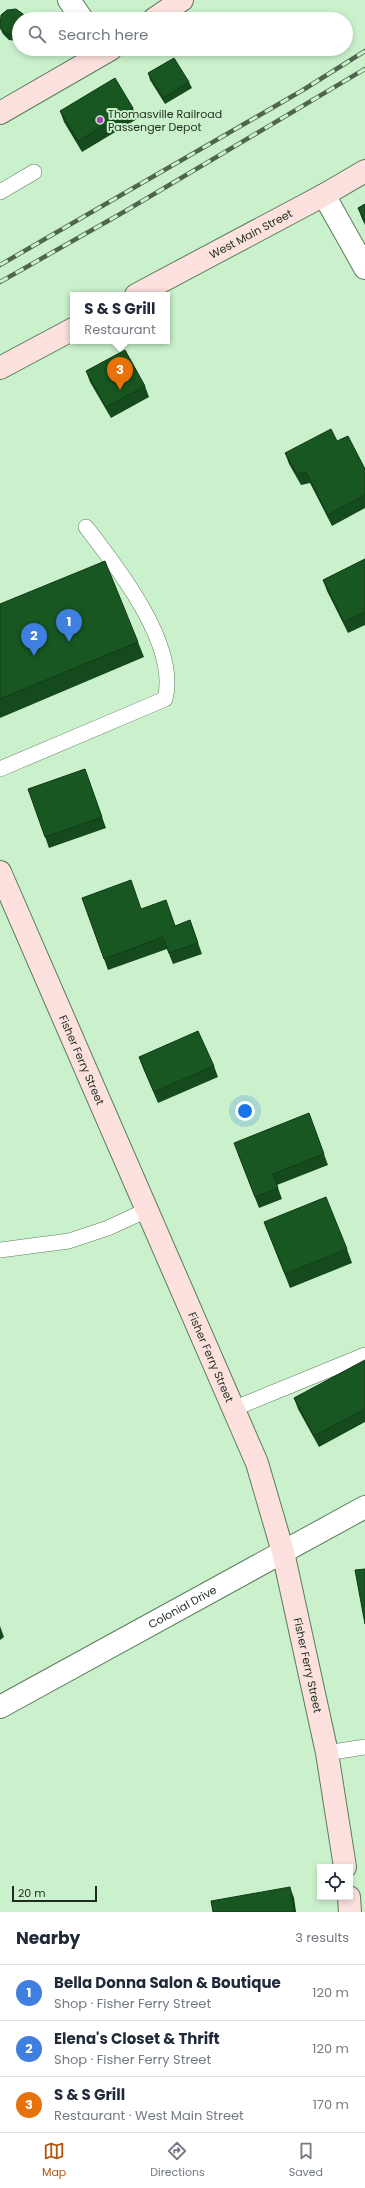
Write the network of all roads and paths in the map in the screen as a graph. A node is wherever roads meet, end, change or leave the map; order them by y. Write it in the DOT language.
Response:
graph roads {
  1 [pos="69,0"];
  2 [pos="182,0"];
  3 [pos="77,12"];
  4 [pos="164,12"];
  5 [pos="97,56"];
  6 [pos="0,113"];
  7 [pos="365,171"];
  8 [pos="34,172"];
  9 [pos="0,192"];
  10 [pos="324,195"];
  11 [pos="365,268"];
  12 [pos="142,292"];
  13 [pos="70,331"];
  14 [pos="0,368"];
  15 [pos="86,527"];
  16 [pos="0,769"];
  17 [pos="0,872"];
  18 [pos="147,1210"];
  19 [pos="0,1250"];
  20 [pos="365,1355"];
  21 [pos="233,1409"];
  22 [pos="365,1507"];
  23 [pos="283,1552"];
  24 [pos="0,1707"];
  25 [pos="365,1747"];
  26 [pos="327,1753"];
  27 [pos="345,1864"];
  28 [pos="349,1900"];
  29 [pos="350,1912"];
  1 -- 3 [label="street"];
  2 -- 4 [label="street"];
  5 -- 6 [label="street"];
  7 -- 10 [label="street, West Main Street"];
  8 -- 9 [label="lane"];
  10 -- 11 [label="street"];
  10 -- 12 [label="street, West Main Street"];
  13 -- 14 [label="street"];
  15 -- 16 [label="lane"];
  17 -- 18 [label="street, Fisher Ferry Street"];
  18 -- 19 [label="lane"];
  18 -- 21 [label="street, Fisher Ferry Street"];
  20 -- 21 [label="lane"];
  21 -- 23 [label="street, Fisher Ferry Street"];
  22 -- 23 [label="street, Colonial Drive"];
  23 -- 24 [label="street, Colonial Drive"];
  23 -- 26 [label="street, Fisher Ferry Street"];
  25 -- 26 [label="lane"];
  26 -- 27 [label="street, Fisher Ferry Street"];
  28 -- 29 [label="street"];
}
